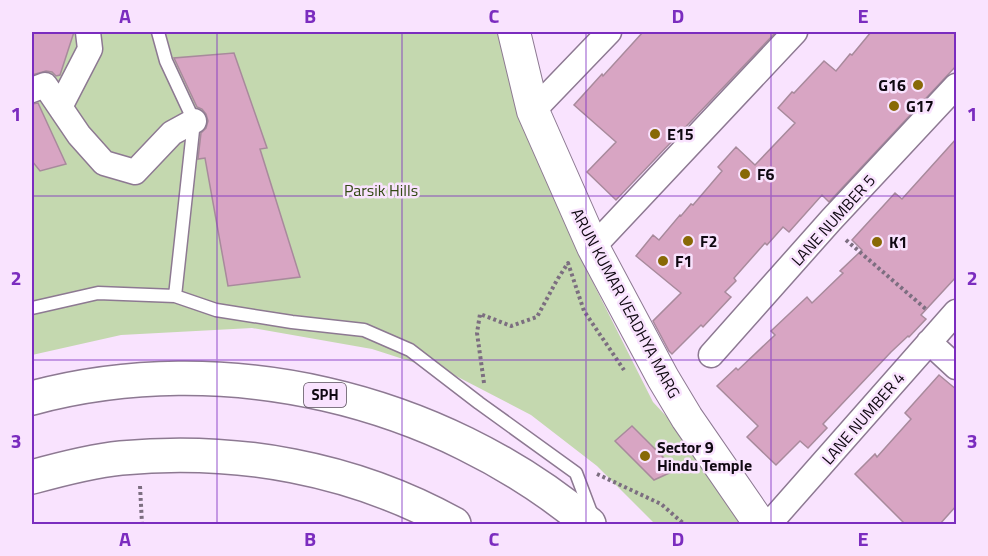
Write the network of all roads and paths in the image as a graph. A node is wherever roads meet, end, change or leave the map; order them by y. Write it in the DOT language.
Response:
graph roads {
  1 [pos="88,32"];
  2 [pos="158,32"];
  3 [pos="514,32"];
  4 [pos="609,32"];
  5 [pos="795,32"];
  6 [pos="957,86"];
  7 [pos="32,90"];
  8 [pos="60,106"];
  9 [pos="533,111"];
  10 [pos="194,121"];
  11 [pos="828,224"];
  12 [pos="593,247"];
  13 [pos="176,296"];
  14 [pos="32,308"];
  15 [pos="943,327"];
  16 [pos="711,355"];
  17 [pos="957,367"];
  18 [pos="663,378"];
  19 [pos="32,398"];
  20 [pos="479,403"];
  21 [pos="138,458"];
  22 [pos="594,473"];
  23 [pos="32,477"];
  24 [pos="142,525"];
  25 [pos="453,525"];
  26 [pos="589,525"];
  27 [pos="596,525"];
  28 [pos="684,525"];
  29 [pos="760,525"];
  30 [pos="769,525"];
  1 -- 8 [label="street"];
  2 -- 10 [label="lane"];
  3 -- 9 [label="street, ARUN KUMAR VEADHYA MARG"];
  4 -- 9 [label="street"];
  5 -- 12 [label="street"];
  6 -- 11 [label="street, LANE NUMBER 5"];
  7 -- 8 [label="street"];
  8 -- 10 [label="street"];
  9 -- 12 [label="street, ARUN KUMAR VEADHYA MARG"];
  10 -- 13 [label="lane"];
  11 -- 15 [label="path"];
  11 -- 16 [label="street, LANE NUMBER 5"];
  12 -- 18 [label="street, ARUN KUMAR VEADHYA MARG"];
  13 -- 14 [label="lane"];
  13 -- 20 [label="lane"];
  15 -- 17 [label="street"];
  15 -- 30 [label="street, LANE NUMBER 4"];
  18 -- 20 [label="path"];
  18 -- 29 [label="street, ARUN KUMAR VEADHYA MARG"];
  19 -- 26 [label="highway, SPH"];
  20 -- 27 [label="lane"];
  21 -- 23 [label="highway"];
  21 -- 24 [label="path"];
  21 -- 25 [label="highway"];
  22 -- 28 [label="path"];
}
